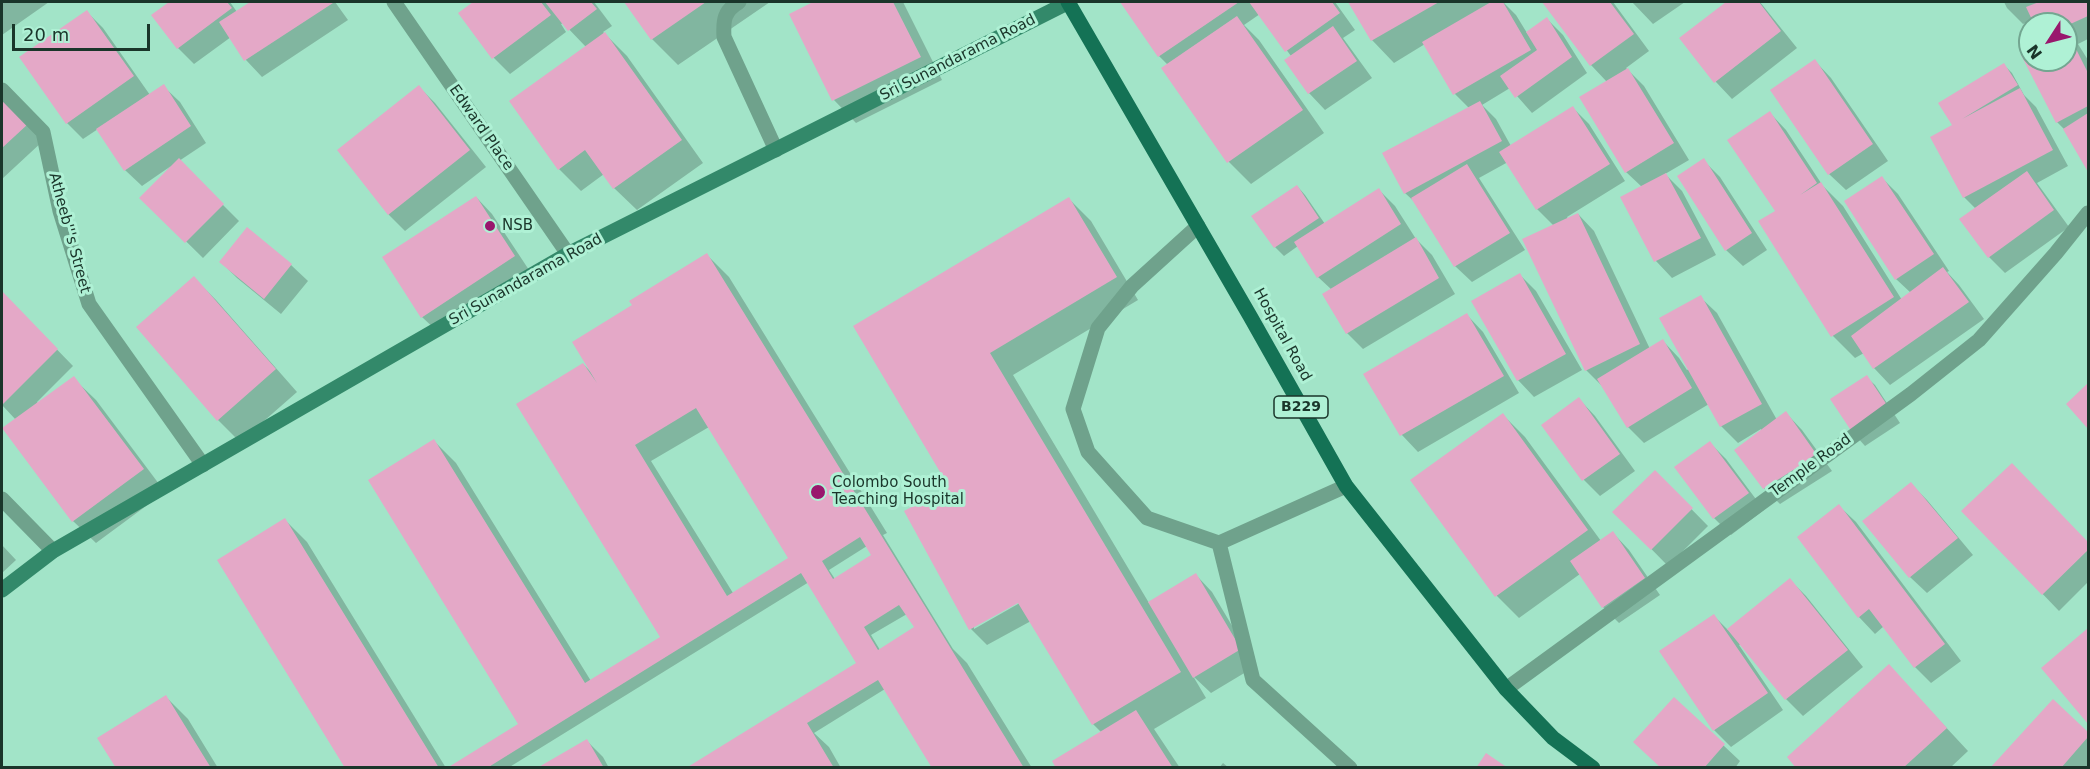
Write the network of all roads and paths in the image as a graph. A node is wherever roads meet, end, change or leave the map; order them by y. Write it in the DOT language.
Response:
graph roads {
  1 [pos="394,2"];
  2 [pos="739,2"];
  3 [pos="1068,2"];
  4 [pos="2,90"];
  5 [pos="776,150"];
  6 [pos="2088,213"];
  7 [pos="1198,226"];
  8 [pos="568,254"];
  9 [pos="203,465"];
  10 [pos="1346,486"];
  11 [pos="2,499"];
  12 [pos="1219,543"];
  13 [pos="53,551"];
  14 [pos="2,590"];
  15 [pos="1506,689"];
  16 [pos="1350,768"];
  17 [pos="1593,768"];
  1 -- 8 [label="street, Edward Place"];
  2 -- 5 [label="street"];
  3 -- 5 [label="street, Sri Sunandarama Road"];
  3 -- 7 [label="main road, Hospital Road / B229"];
  4 -- 9 [label="street, Atheeb'''s Street"];
  5 -- 8 [label="street, Sri Sunandarama Road"];
  6 -- 15 [label="street, Temple Road"];
  7 -- 10 [label="main road, Hospital Road / B229"];
  7 -- 12 [label="street"];
  8 -- 9 [label="street, Sri Sunandarama Road"];
  9 -- 13 [label="street, Sri Sunandarama Road"];
  10 -- 12 [label="street"];
  10 -- 15 [label="main road, Hospital Road / B229"];
  11 -- 13 [label="street"];
  12 -- 16 [label="street"];
  13 -- 14 [label="street, Sri Sunandarama Road"];
  15 -- 17 [label="main road, Hospital Road / B229"];
}
